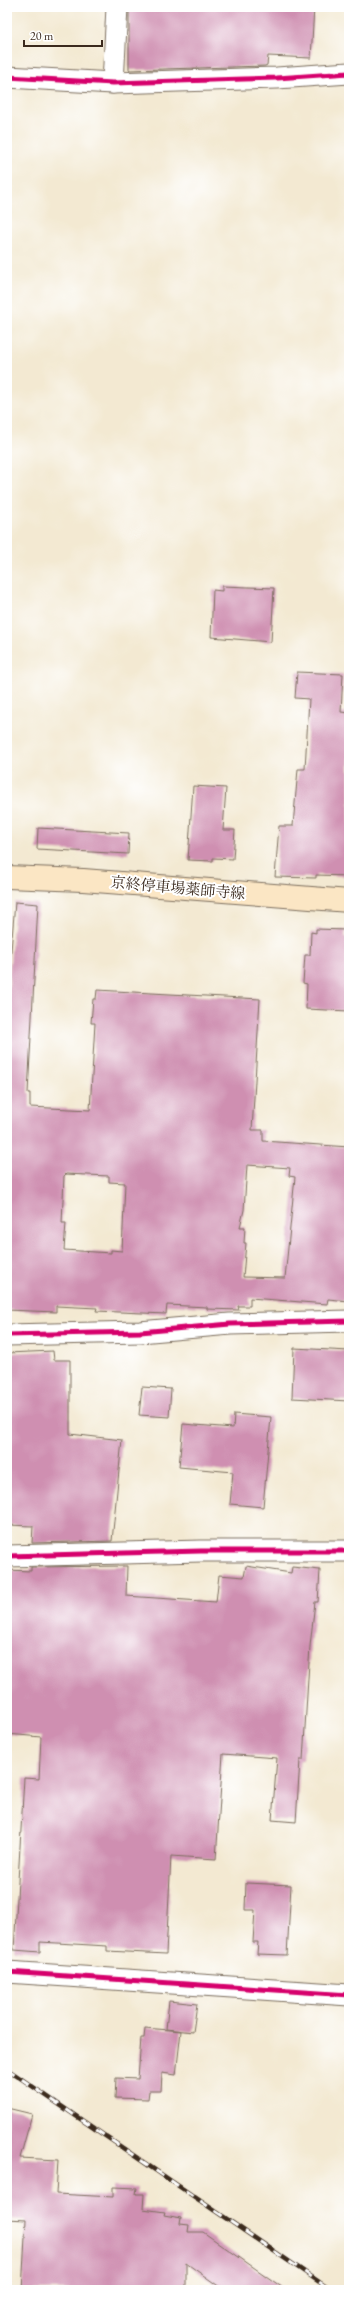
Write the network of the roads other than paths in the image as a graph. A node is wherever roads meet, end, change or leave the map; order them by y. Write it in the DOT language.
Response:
graph roads {
  1 [pos="117,7"];
  2 [pos="349,73"];
  3 [pos="7,77"];
  4 [pos="113,83"];
  5 [pos="7,877"];
  6 [pos="349,901"];
  7 [pos="349,1321"];
  8 [pos="7,1335"];
  9 [pos="349,1551"];
  10 [pos="7,1556"];
  11 [pos="7,1972"];
  12 [pos="349,1996"];
  1 -- 4 [label="street"];
  2 -- 4 [label="street"];
  3 -- 4 [label="street"];
  5 -- 6 [label="main road, 京終停車場薬師寺線"];
  7 -- 8 [label="street"];
  9 -- 10 [label="street"];
  11 -- 12 [label="street"];
}
